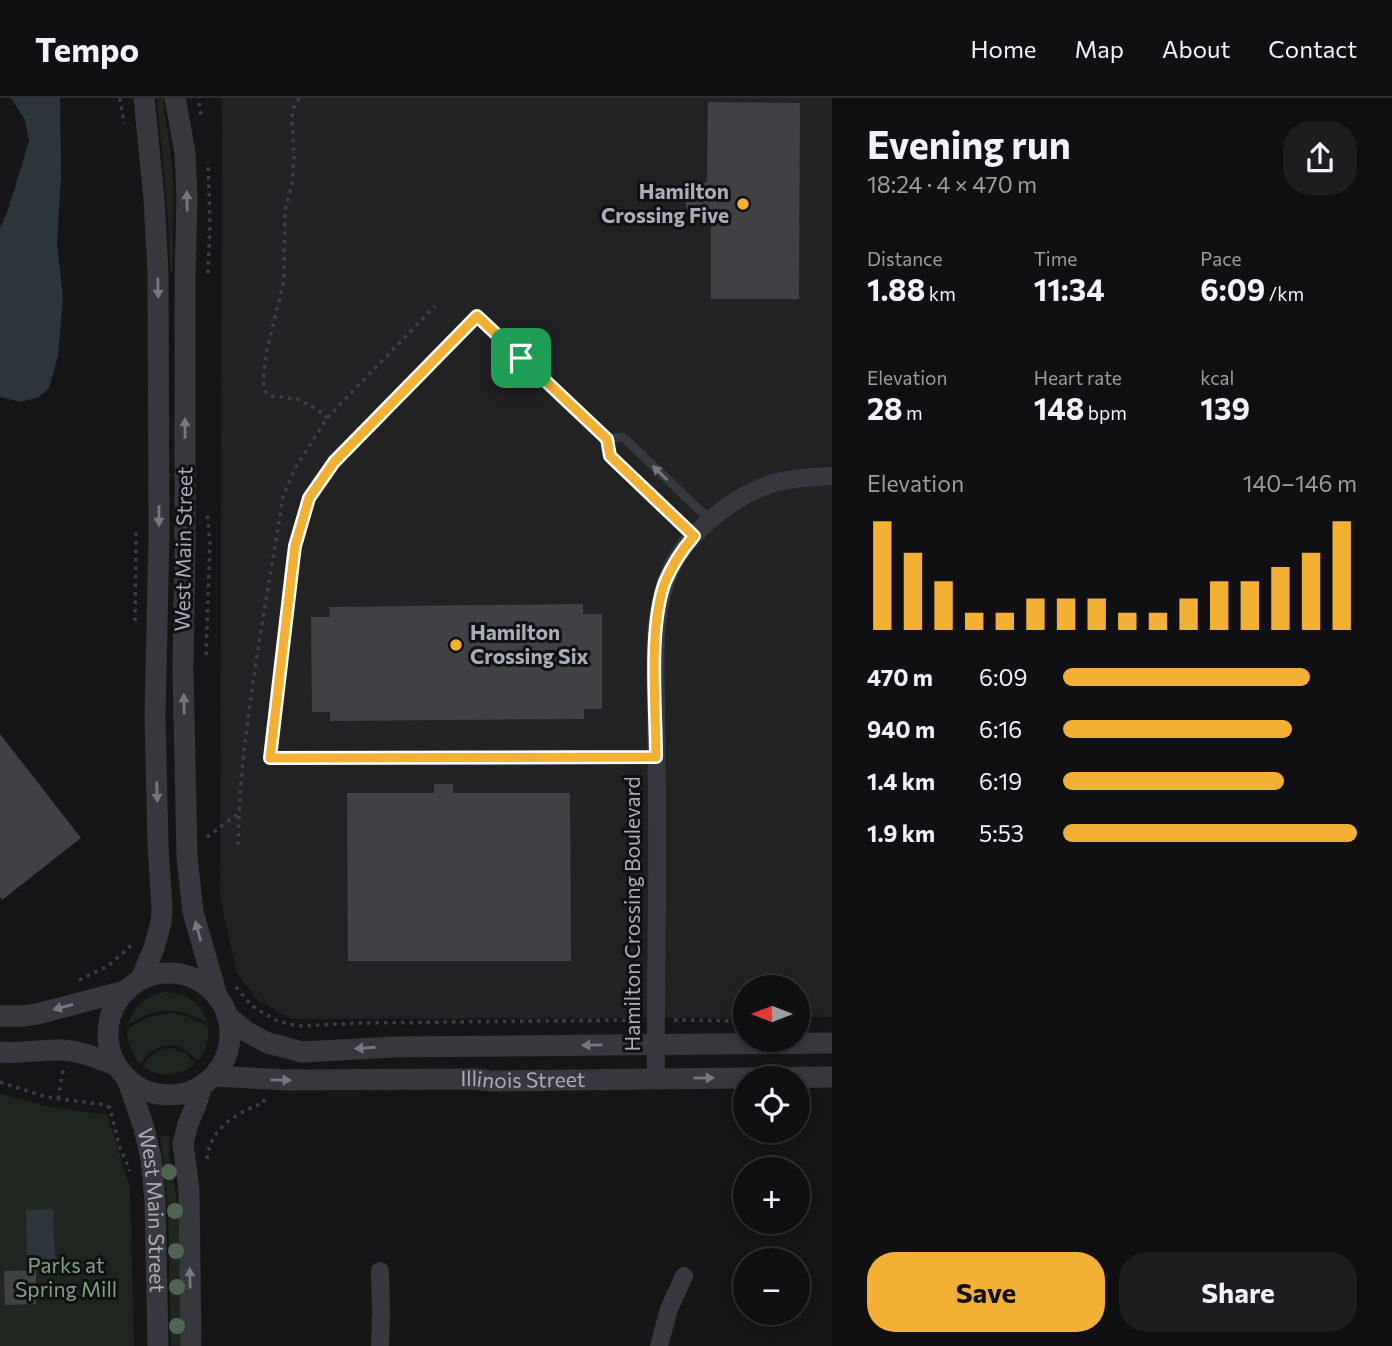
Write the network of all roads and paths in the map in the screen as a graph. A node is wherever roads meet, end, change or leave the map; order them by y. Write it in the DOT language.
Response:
graph roads {
  1 [pos="120,98"];
  2 [pos="144,98"];
  3 [pos="175,98"];
  4 [pos="299,98"];
  5 [pos="125,132"];
  6 [pos="327,418"];
  7 [pos="607,439"];
  8 [pos="832,476"];
  9 [pos="709,519"];
  10 [pos="694,536"];
  11 [pos="656,757"];
  12 [pos="239,813"];
  13 [pos="238,845"];
  14 [pos="134,942"];
  15 [pos="78,981"];
  16 [pos="133,985"];
  17 [pos="236,986"];
  18 [pos="217,996"];
  19 [pos="0,1016"];
  20 [pos="227,1016"];
  21 [pos="655,1020"];
  22 [pos="733,1021"];
  23 [pos="832,1043"];
  24 [pos="656,1044"];
  25 [pos="0,1052"];
  26 [pos="63,1070"];
  27 [pos="122,1072"];
  28 [pos="832,1077"];
  29 [pos="656,1079"];
  30 [pos="208,1080"];
  31 [pos="0,1082"];
  32 [pos="58,1099"];
  33 [pos="264,1103"];
  34 [pos="211,1142"];
  35 [pos="119,1145"];
  36 [pos="380,1271"];
  37 [pos="684,1276"];
  38 [pos="158,1346"];
  39 [pos="191,1346"];
  40 [pos="380,1346"];
  41 [pos="659,1346"];
  1 -- 5 [label="path"];
  2 -- 16 [label="street, West Main Street, one-way"];
  18 -- 3 [label="street, West Main Street, one-way"];
  4 -- 6 [label="path"];
  9 -- 7 [label="lane, one-way"];
  7 -- 10 [label="lane"];
  7 -- 11 [label="lane"];
  8 -- 9 [label="street, Hamilton Crossing Boulevard"];
  9 -- 10 [label="street, Hamilton Crossing Boulevard"];
  10 -- 11 [label="street, Hamilton Crossing Boulevard"];
  11 -- 21 [label="street, Hamilton Crossing Boulevard"];
  12 -- 13 [label="path"];
  14 -- 15 [label="path"];
  16 -- 18 [label="street"];
  16 -- 19 [label="street, one-way"];
  16 -- 27 [label="street"];
  17 -- 21 [label="path"];
  18 -- 20 [label="street"];
  24 -- 20 [label="street, Illinois Street, one-way"];
  20 -- 30 [label="street"];
  21 -- 22 [label="path"];
  21 -- 24 [label="street, Hamilton Crossing Boulevard"];
  23 -- 24 [label="street, Illinois Street"];
  24 -- 29 [label="street, Hamilton Crossing Boulevard"];
  25 -- 27 [label="street"];
  26 -- 32 [label="path"];
  27 -- 30 [label="street"];
  27 -- 38 [label="street, West Main Street"];
  29 -- 28 [label="street, Illinois Street, one-way"];
  30 -- 29 [label="street, Illinois Street, one-way"];
  39 -- 30 [label="street, West Main Street, one-way"];
  31 -- 32 [label="path"];
  32 -- 35 [label="path"];
  33 -- 34 [label="path"];
  36 -- 40 [label="street"];
  37 -- 41 [label="street"];
}
